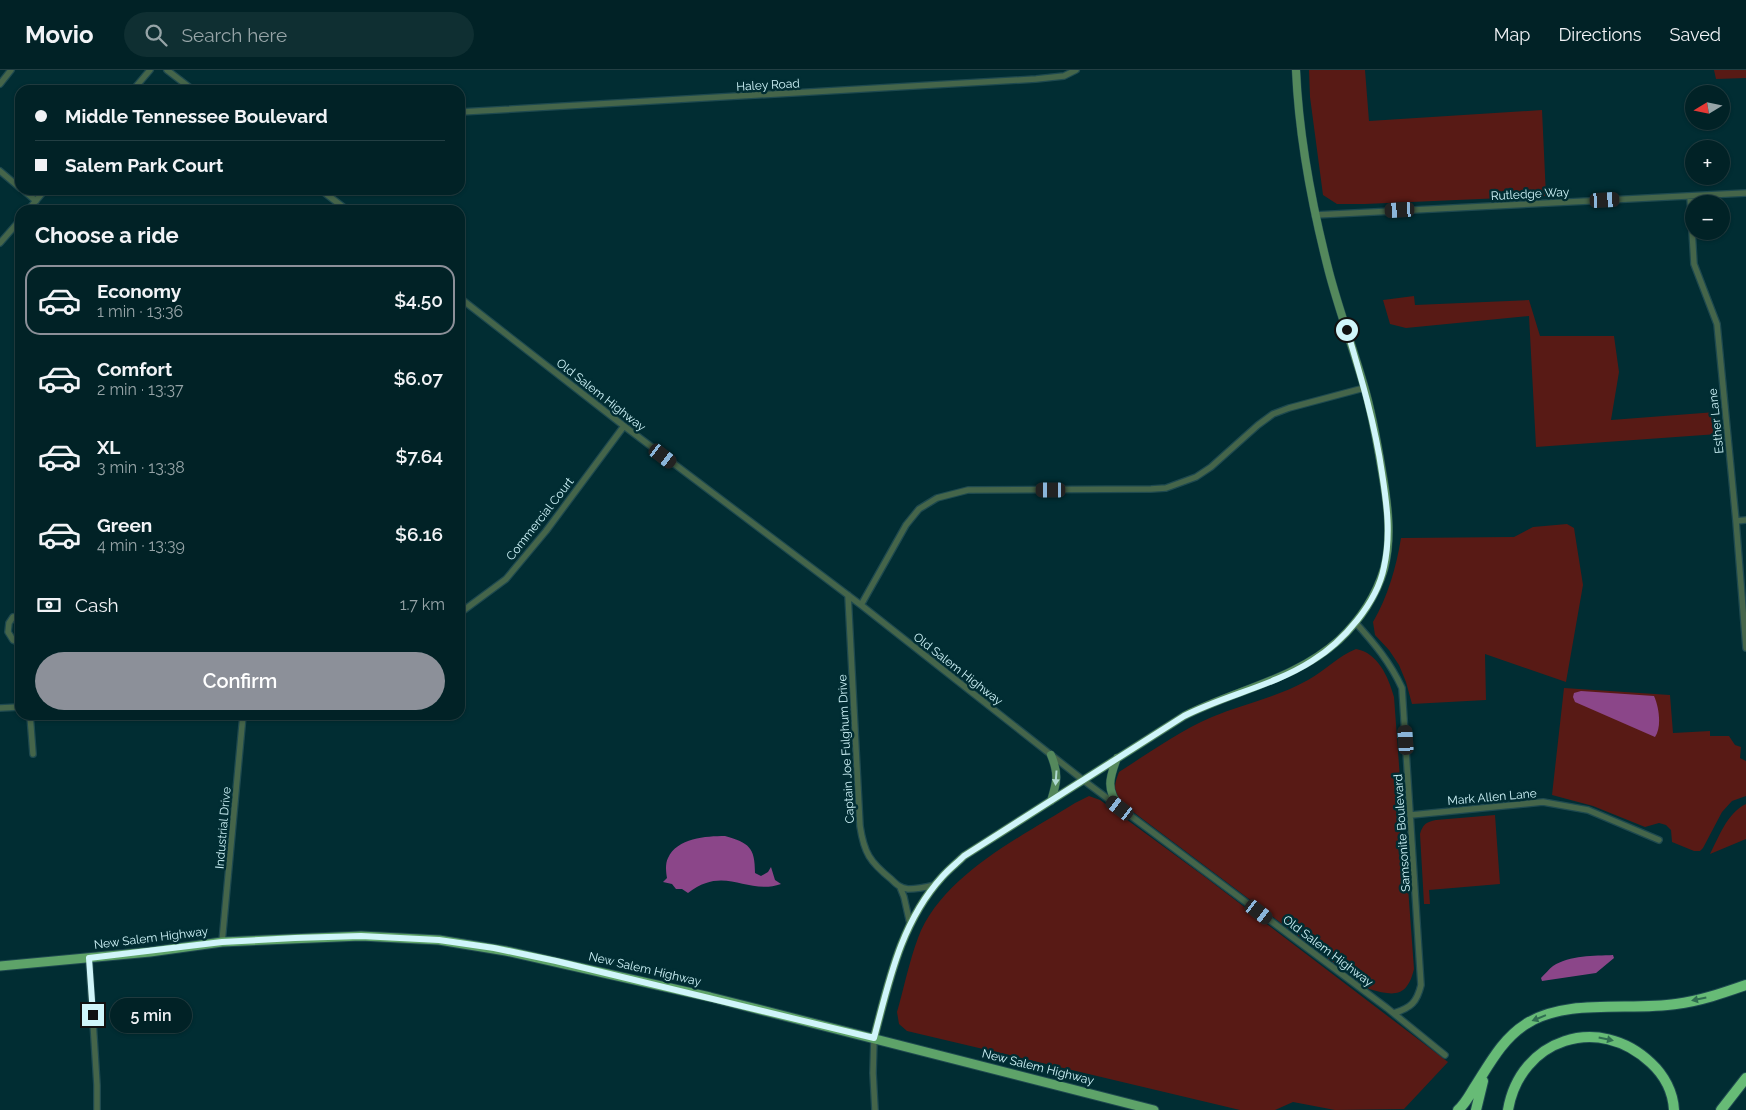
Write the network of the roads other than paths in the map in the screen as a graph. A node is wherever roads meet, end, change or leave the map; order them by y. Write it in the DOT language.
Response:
graph roads {
  1 [pos="11,70"];
  2 [pos="150,70"];
  3 [pos="167,70"];
  4 [pos="1076,70"];
  5 [pos="1296,70"];
  6 [pos="0,84"];
  7 [pos="137,85"];
  8 [pos="186,85"];
  9 [pos="465,112"];
  10 [pos="0,171"];
  11 [pos="15,184"];
  12 [pos="1746,193"];
  13 [pos="28,195"];
  14 [pos="41,195"];
  15 [pos="328,195"];
  16 [pos="1709,195"];
  17 [pos="1685,196"];
  18 [pos="36,201"];
  19 [pos="32,205"];
  20 [pos="340,205"];
  21 [pos="1315,215"];
  22 [pos="15,226"];
  23 [pos="1693,240"];
  24 [pos="0,243"];
  25 [pos="465,302"];
  26 [pos="1364,388"];
  27 [pos="624,426"];
  28 [pos="1746,520"];
  29 [pos="1736,521"];
  30 [pos="848,596"];
  31 [pos="861,605"];
  32 [pos="465,609"];
  33 [pos="15,617"];
  34 [pos="1355,622"];
  35 [pos="15,641"];
  36 [pos="1746,648"];
  37 [pos="15,707"];
  38 [pos="0,708"];
  39 [pos="30,720"];
  40 [pos="243,720"];
  41 [pos="33,754"];
  42 [pos="1051,755"];
  43 [pos="1117,758"];
  44 [pos="1083,780"];
  45 [pos="1051,801"];
  46 [pos="1120,808"];
  47 [pos="1411,815"];
  48 [pos="1659,840"];
  49 [pos="936,885"];
  50 [pos="900,887"];
  51 [pos="910,924"];
  52 [pos="222,942"];
  53 [pos="89,958"];
  54 [pos="0,966"];
  55 [pos="1746,985"];
  56 [pos="1394,1013"];
  57 [pos="874,1038"];
  58 [pos="1445,1055"];
  59 [pos="1486,1070"];
  60 [pos="1746,1078"];
  61 [pos="97,1110"];
  62 [pos="875,1110"];
  63 [pos="1154,1110"];
  64 [pos="1458,1110"];
  65 [pos="1476,1110"];
  66 [pos="1508,1110"];
  67 [pos="1674,1110"];
  68 [pos="1721,1110"];
  1 -- 6 [label="street"];
  2 -- 7 [label="street"];
  3 -- 8 [label="street"];
  4 -- 9 [label="street, Haley Road"];
  5 -- 21 [label="main road"];
  10 -- 11 [label="street"];
  12 -- 16 [label="street, Rutledge Way"];
  13 -- 18 [label="street"];
  14 -- 18 [label="street"];
  15 -- 20 [label="street"];
  17 -- 21 [label="street, Rutledge Way"];
  18 -- 19 [label="street"];
  21 -- 26 [label="main road"];
  22 -- 24 [label="street"];
  23 -- 29 [label="street, Esther Lane"];
  25 -- 27 [label="street, Old Salem Highway"];
  26 -- 31 [label="street"];
  26 -- 34 [label="main road"];
  27 -- 30 [label="street, Old Salem Highway"];
  27 -- 32 [label="street, Commercial Court"];
  28 -- 29 [label="street"];
  29 -- 36 [label="street, Esther Lane"];
  30 -- 31 [label="street, Old Salem Highway"];
  30 -- 50 [label="street, Captain Joe Fulghum Drive"];
  31 -- 42 [label="street, Old Salem Highway"];
  33 -- 35 [label="street"];
  34 -- 43 [label="main road"];
  34 -- 47 [label="street, Samsonite Boulevard"];
  37 -- 38 [label="street"];
  39 -- 41 [label="street"];
  40 -- 52 [label="street, Industrial Drive"];
  42 -- 44 [label="street, Old Salem Highway"];
  42 -- 45 [label="main road, one-way"];
  43 -- 44 [label="main road"];
  43 -- 46 [label="main road"];
  44 -- 45 [label="main road"];
  44 -- 46 [label="street, Old Salem Highway"];
  45 -- 49 [label="main road"];
  46 -- 56 [label="street, Old Salem Highway"];
  47 -- 48 [label="street, Mark Allen Lane"];
  47 -- 56 [label="street, Samsonite Boulevard"];
  49 -- 50 [label="street"];
  49 -- 51 [label="main road"];
  50 -- 51 [label="street"];
  51 -- 57 [label="main road"];
  52 -- 53 [label="main road, New Salem Highway"];
  52 -- 57 [label="main road, New Salem Highway"];
  53 -- 54 [label="main road, New Salem Highway"];
  53 -- 61 [label="street"];
  55 -- 59 [label="highway, one-way"];
  56 -- 58 [label="street, Old Salem Highway"];
  57 -- 62 [label="street"];
  57 -- 63 [label="main road, New Salem Highway"];
  59 -- 64 [label="highway"];
  59 -- 65 [label="highway"];
  60 -- 68 [label="highway"];
  66 -- 67 [label="highway, one-way"];
}
